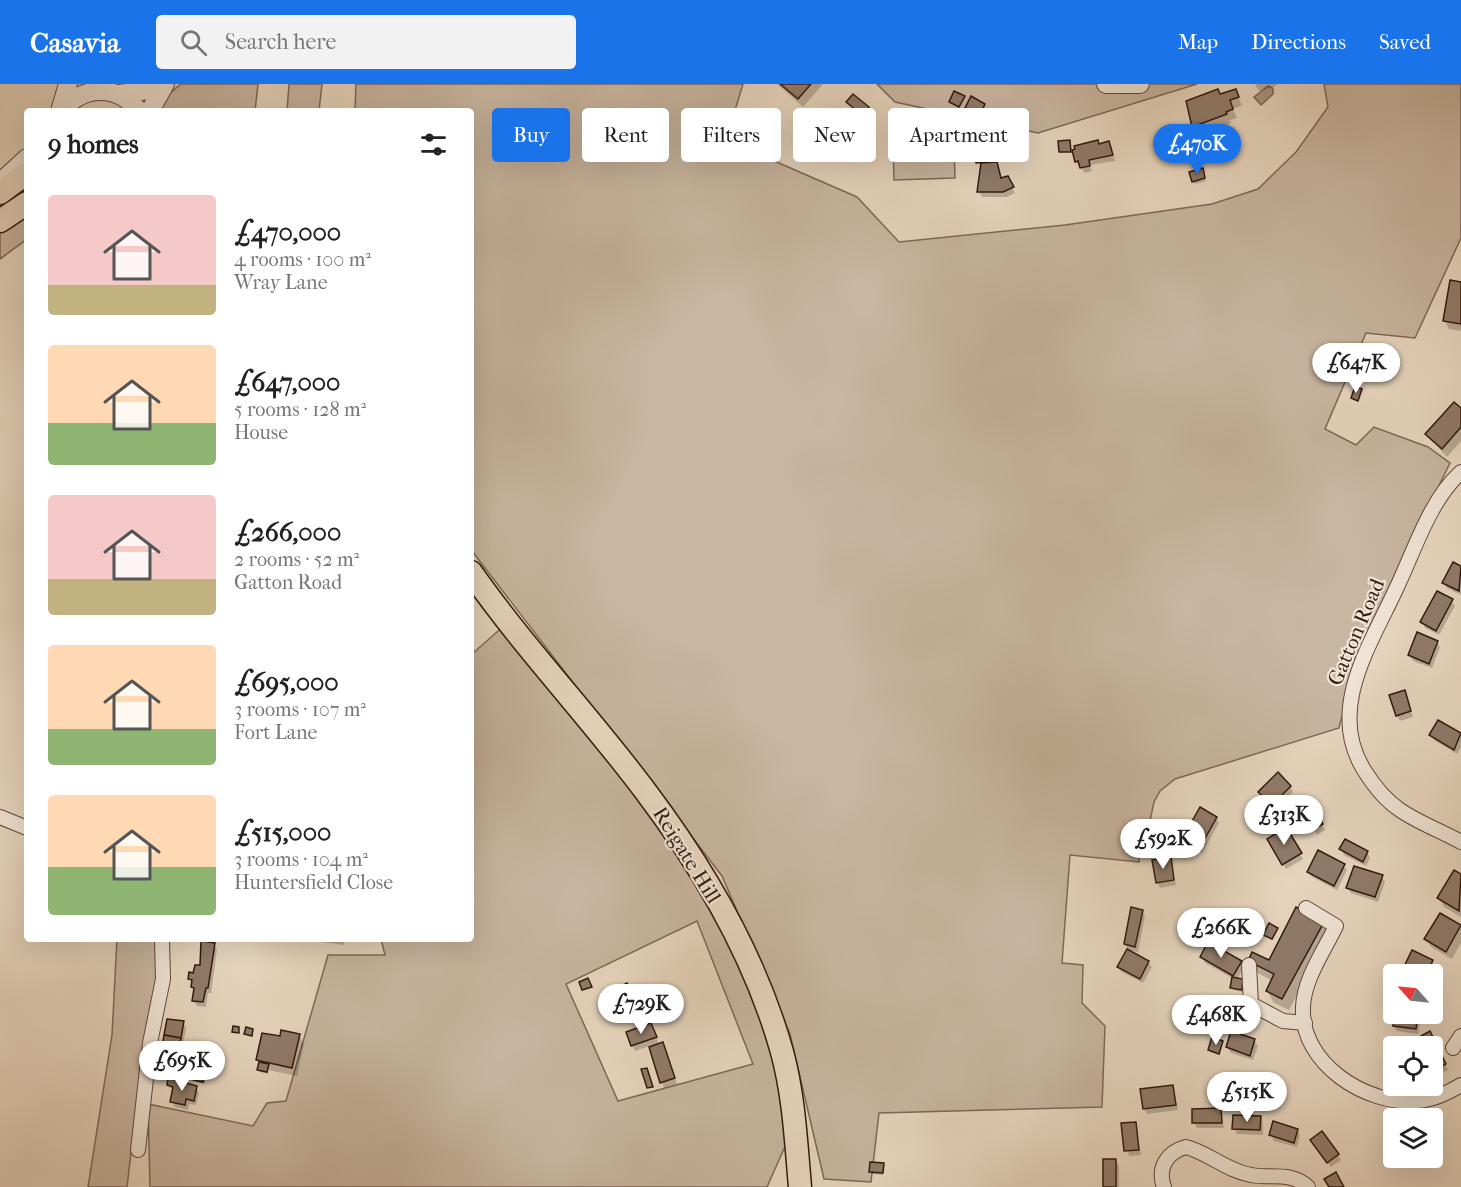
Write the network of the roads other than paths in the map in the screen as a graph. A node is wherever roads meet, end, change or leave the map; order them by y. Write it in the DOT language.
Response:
graph roads {
  1 [pos="68,84"];
  2 [pos="1106,84"];
  3 [pos="1140,84"];
  4 [pos="164,86"];
  5 [pos="107,89"];
  6 [pos="62,108"];
  7 [pos="64,108"];
  8 [pos="135,108"];
  9 [pos="152,108"];
  10 [pos="24,161"];
  11 [pos="24,175"];
  12 [pos="0,183"];
  13 [pos="0,193"];
  14 [pos="24,206"];
  15 [pos="0,221"];
  16 [pos="1461,471"];
  17 [pos="474,576"];
  18 [pos="0,817"];
  19 [pos="24,827"];
  20 [pos="1461,842"];
  21 [pos="1306,909"];
  22 [pos="162,942"];
  23 [pos="1249,965"];
  24 [pos="1305,1023"];
  25 [pos="1461,1085"];
  26 [pos="138,1150"];
  27 [pos="800,1187"];
  28 [pos="1164,1187"];
  29 [pos="1308,1187"];
  1 -- 6 [label="street"];
  2 -- 3 [label="street"];
  4 -- 5 [label="street"];
  4 -- 9 [label="street"];
  5 -- 7 [label="street"];
  5 -- 8 [label="street"];
  10 -- 12 [label="street"];
  11 -- 13 [label="main road"];
  14 -- 15 [label="main road"];
  16 -- 20 [label="street, Gatton Road"];
  17 -- 27 [label="main road, Reigate Hill"];
  18 -- 19 [label="street"];
  21 -- 24 [label="street"];
  22 -- 26 [label="street"];
  23 -- 24 [label="street"];
  24 -- 25 [label="street"];
  28 -- 29 [label="street"];
}
